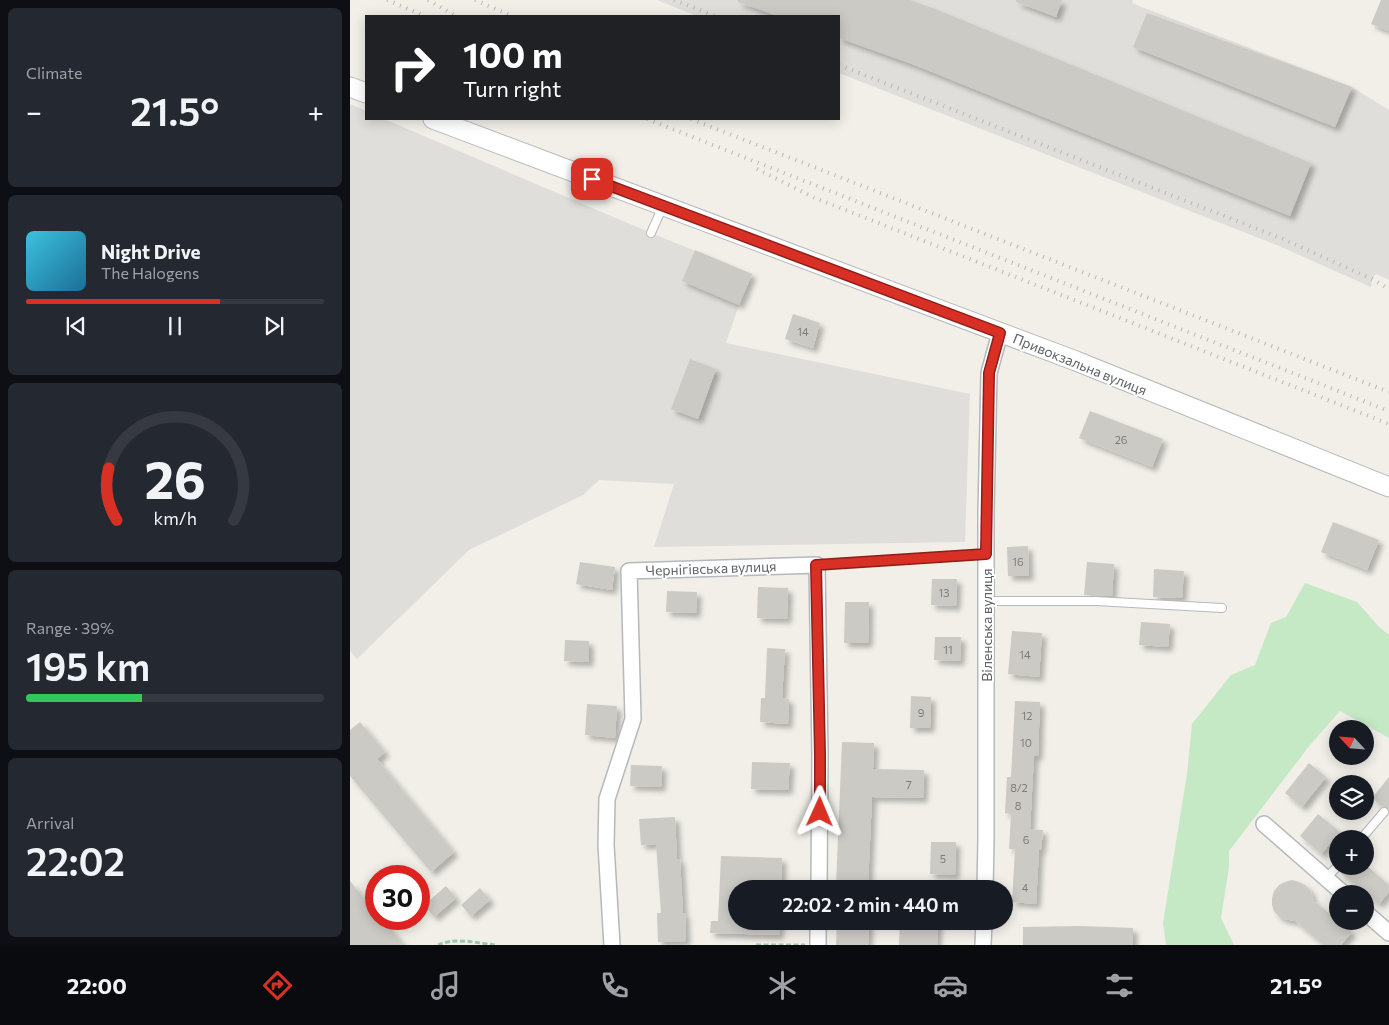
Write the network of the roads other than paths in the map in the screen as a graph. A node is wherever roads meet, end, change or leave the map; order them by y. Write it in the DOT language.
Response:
graph roads {
  1 [pos="350,87"];
  2 [pos="365,94"];
  3 [pos="436,120"];
  4 [pos="663,206"];
  5 [pos="651,233"];
  6 [pos="1000,333"];
  7 [pos="1389,487"];
  8 [pos="986,554"];
  9 [pos="816,565"];
  10 [pos="986,601"];
  11 [pos="1222,608"];
  12 [pos="1384,812"];
  13 [pos="1264,824"];
  14 [pos="1369,830"];
  15 [pos="1329,875"];
  16 [pos="1326,878"];
  17 [pos="819,880"];
  18 [pos="985,880"];
  19 [pos="1334,885"];
  20 [pos="1374,920"];
  21 [pos="818,930"];
  22 [pos="984,930"];
  23 [pos="1389,933"];
  24 [pos="612,945"];
  25 [pos="818,945"];
  26 [pos="983,945"];
  1 -- 2 [label="street"];
  3 -- 4 [label="street, Привокзальна вулиця"];
  4 -- 5 [label="lane"];
  4 -- 6 [label="street, Привокзальна вулиця"];
  6 -- 7 [label="street, Привокзальна вулиця"];
  6 -- 8 [label="street, Віленська вулиця"];
  8 -- 9 [label="lane"];
  8 -- 10 [label="street, Віленська вулиця"];
  9 -- 17 [label="street"];
  9 -- 24 [label="street, Чернігівська вулиця"];
  10 -- 11 [label="lane"];
  10 -- 18 [label="street, Віленська вулиця"];
  12 -- 14 [label="lane"];
  13 -- 16 [label="street"];
  15 -- 16 [label="lane"];
  16 -- 19 [label="street"];
  20 -- 23 [label="street"];
  21 -- 25 [label="street"];
  22 -- 26 [label="street"];
}
